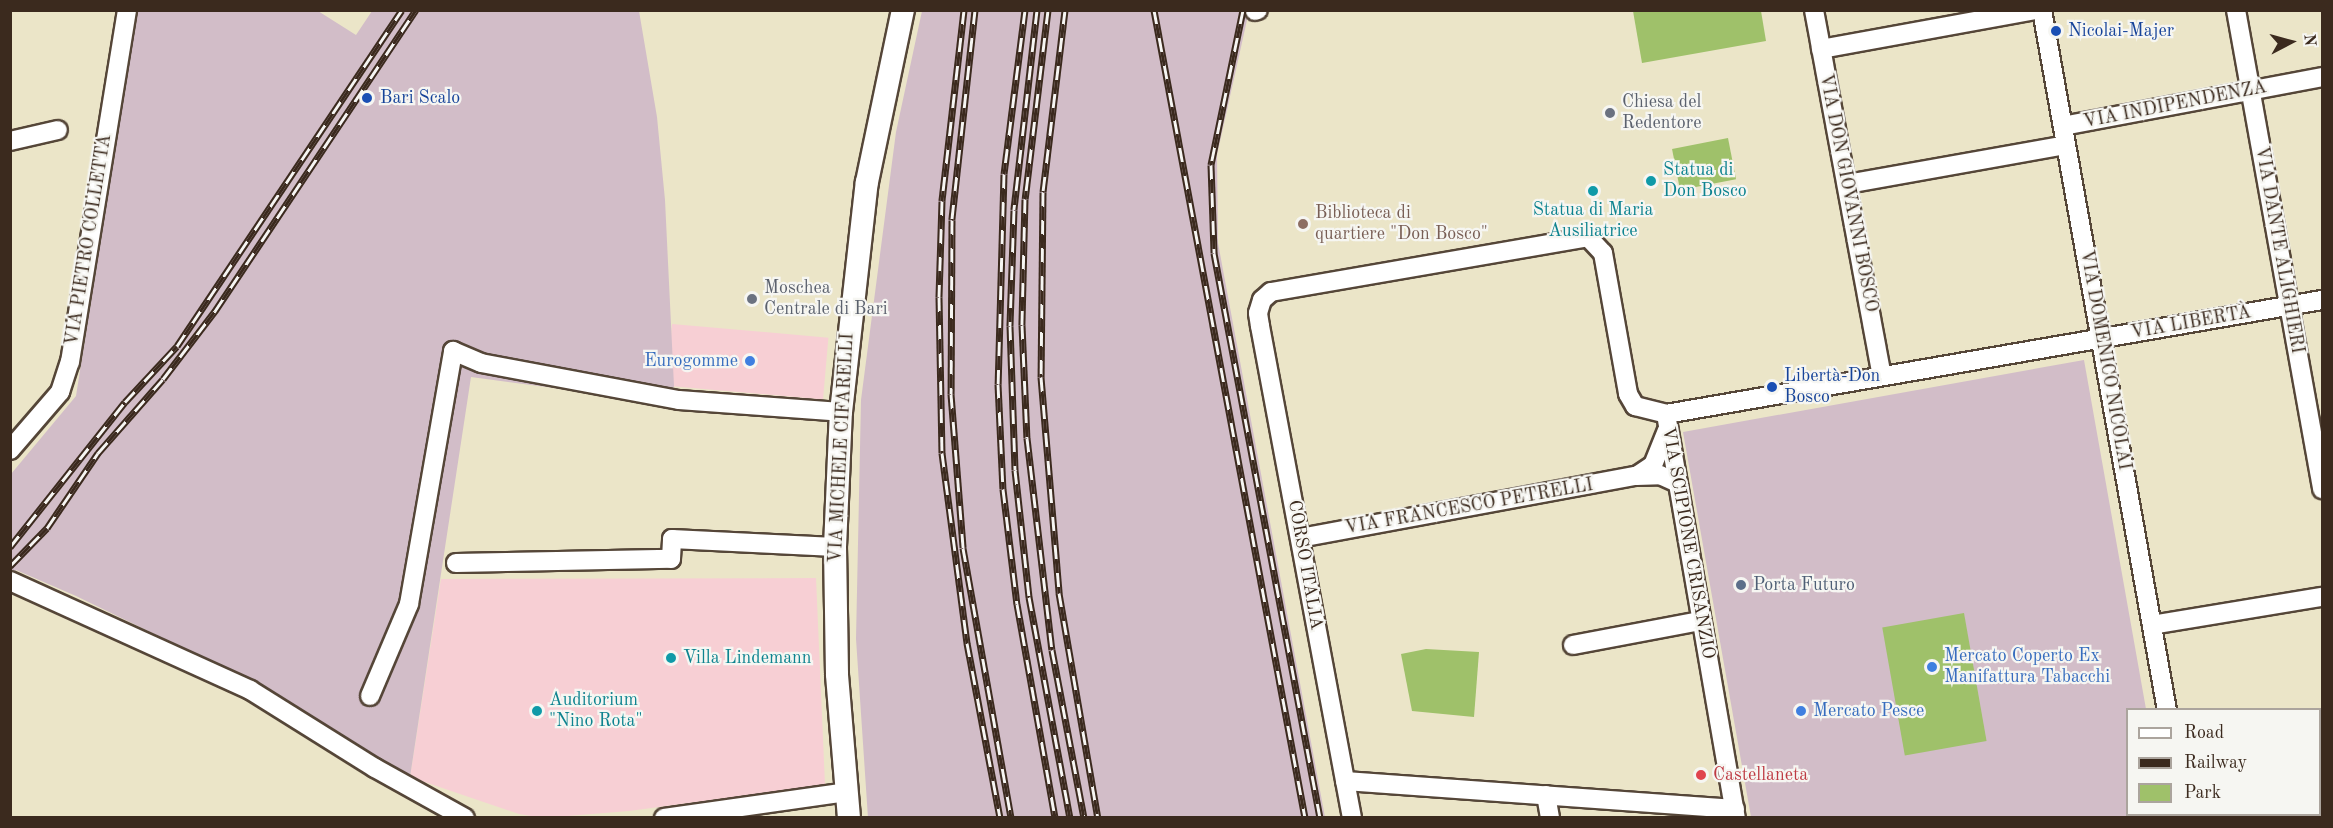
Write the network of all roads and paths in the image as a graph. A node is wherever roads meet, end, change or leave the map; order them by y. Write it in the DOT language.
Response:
graph roads {
  1 [pos="127,10"];
  2 [pos="903,10"];
  3 [pos="1814,10"];
  4 [pos="2035,10"];
  5 [pos="2042,10"];
  6 [pos="2235,10"];
  7 [pos="1821,49"];
  8 [pos="2322,77"];
  9 [pos="2250,91"];
  10 [pos="2063,126"];
  11 [pos="58,130"];
  12 [pos="10,141"];
  13 [pos="2066,145"];
  14 [pos="1847,184"];
  15 [pos="2322,300"];
  16 [pos="2289,306"];
  17 [pos="1258,313"];
  18 [pos="2101,338"];
  19 [pos="1881,376"];
  20 [pos="841,412"];
  21 [pos="1667,422"];
  22 [pos="10,450"];
  23 [pos="1638,475"];
  24 [pos="1676,482"];
  25 [pos="2322,489"];
  26 [pos="1300,538"];
  27 [pos="835,548"];
  28 [pos="456,563"];
  29 [pos="10,581"];
  30 [pos="2322,597"];
  31 [pos="1701,621"];
  32 [pos="2152,626"];
  33 [pos="1573,645"];
  34 [pos="370,696"];
  35 [pos="2167,708"];
  36 [pos="1345,781"];
  37 [pos="846,792"];
  38 [pos="1546,795"];
  39 [pos="1736,813"];
  40 [pos="459,814"];
  41 [pos="480,818"];
  42 [pos="664,818"];
  43 [pos="849,818"];
  44 [pos="1352,818"];
  45 [pos="1550,818"];
  1 -- 22 [label="street, VIA PIETRO COLLETTA"];
  2 -- 20 [label="main road, VIA MICHELE CIFARELLI"];
  3 -- 7 [label="street, VIA DON GIOVANNI BOSCO"];
  4 -- 7 [label="street"];
  5 -- 10 [label="street, VIA DOMENICO NICOLAI"];
  6 -- 9 [label="street, VIA DANTE ALIGHIERI"];
  7 -- 14 [label="street, VIA DON GIOVANNI BOSCO"];
  8 -- 9 [label="street, VIA INDIPENDENZA"];
  9 -- 10 [label="street, VIA INDIPENDENZA"];
  9 -- 16 [label="street, VIA DANTE ALIGHIERI"];
  10 -- 13 [label="street, VIA DOMENICO NICOLAI"];
  11 -- 12 [label="street"];
  13 -- 14 [label="street"];
  13 -- 18 [label="street, VIA DOMENICO NICOLAI"];
  14 -- 19 [label="street, VIA DON GIOVANNI BOSCO"];
  15 -- 16 [label="street, VIA LIBERTÀ"];
  16 -- 18 [label="street, VIA LIBERTÀ"];
  16 -- 25 [label="street, VIA DANTE ALIGHIERI"];
  17 -- 21 [label="street, VIA SCIPIONE CRISANZIO"];
  17 -- 26 [label="street, CORSO ITALIA"];
  18 -- 19 [label="street, VIA LIBERTÀ"];
  18 -- 32 [label="street, VIA DOMENICO NICOLAI"];
  19 -- 21 [label="street, VIA LIBERTÀ"];
  20 -- 27 [label="main road, VIA MICHELE CIFARELLI"];
  20 -- 34 [label="street"];
  21 -- 23 [label="street"];
  21 -- 24 [label="street, VIA SCIPIONE CRISANZIO"];
  23 -- 24 [label="street, VIA FRANCESCO PETRELLI"];
  23 -- 26 [label="street, VIA FRANCESCO PETRELLI"];
  24 -- 31 [label="street, VIA SCIPIONE CRISANZIO"];
  26 -- 36 [label="street, CORSO ITALIA"];
  27 -- 28 [label="street"];
  27 -- 37 [label="main road, VIA MICHELE CIFARELLI"];
  29 -- 40 [label="street"];
  30 -- 32 [label="street"];
  31 -- 33 [label="street"];
  31 -- 39 [label="street, VIA SCIPIONE CRISANZIO"];
  32 -- 35 [label="street, VIA DOMENICO NICOLAI"];
  36 -- 38 [label="street"];
  36 -- 44 [label="street, CORSO ITALIA"];
  37 -- 42 [label="street"];
  37 -- 43 [label="main road, VIA MICHELE CIFARELLI"];
  38 -- 39 [label="street"];
  38 -- 45 [label="street"];
  40 -- 41 [label="street"];
}
